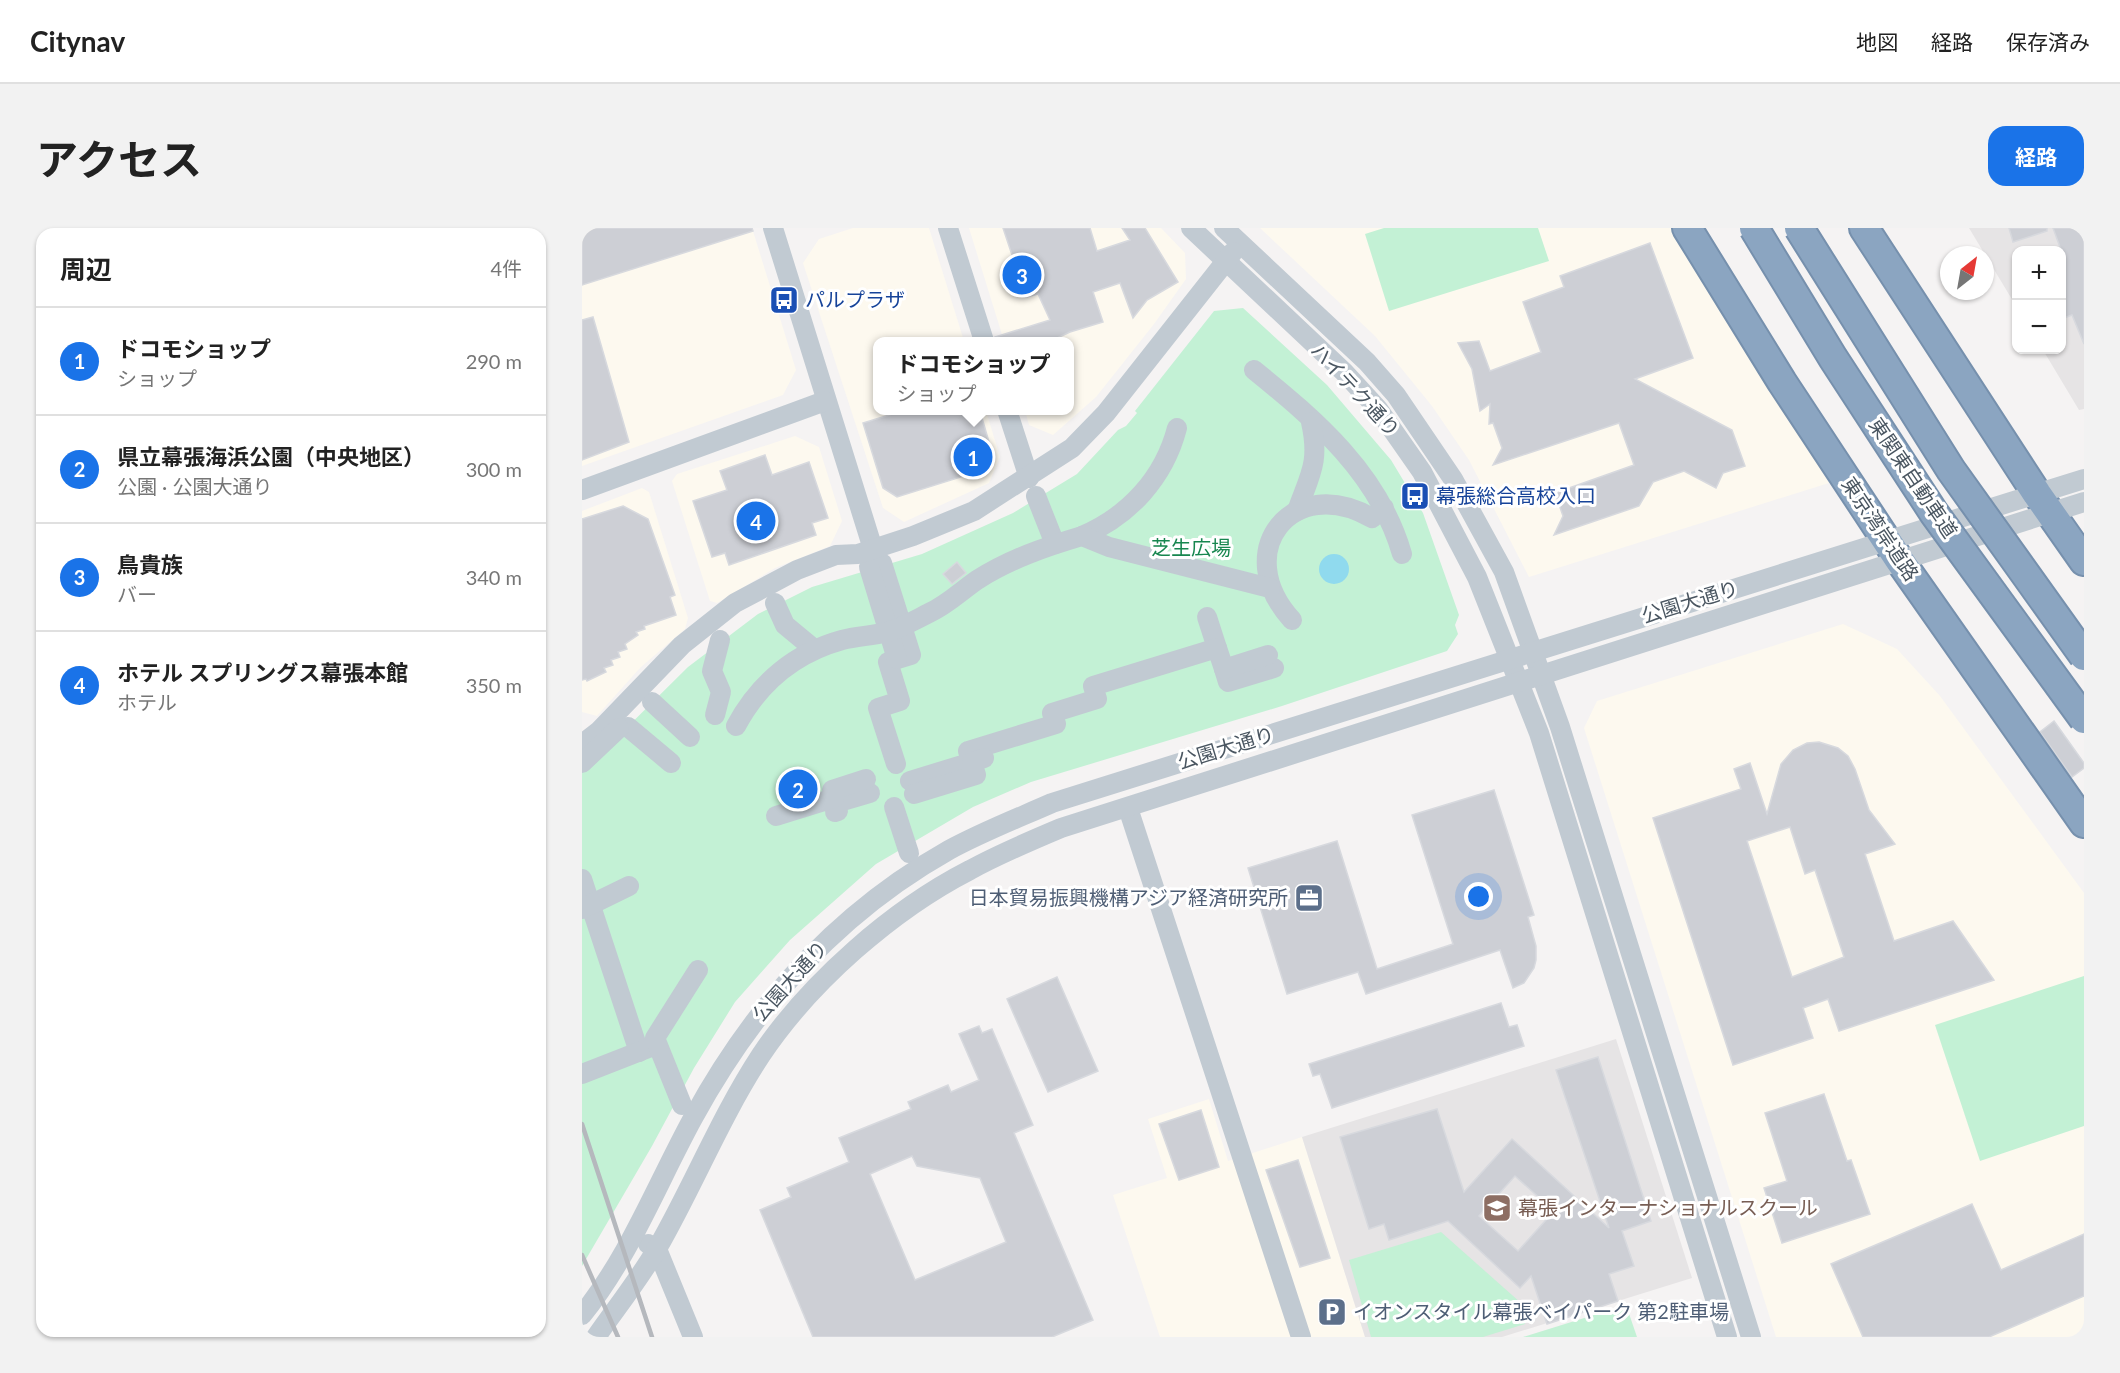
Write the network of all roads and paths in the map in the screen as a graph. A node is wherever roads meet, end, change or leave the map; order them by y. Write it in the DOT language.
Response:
graph roads {
  1 [pos="773,228"];
  2 [pos="948,228"];
  3 [pos="1191,228"];
  4 [pos="1224,228"];
  5 [pos="1687,228"];
  6 [pos="1754,228"];
  7 [pos="1799,228"];
  8 [pos="1864,228"];
  9 [pos="1240,243"];
  10 [pos="1225,262"];
  11 [pos="982,337"];
  12 [pos="1254,370"];
  13 [pos="825,401"];
  14 [pos="1007,415"];
  15 [pos="1311,422"];
  16 [pos="1177,428"];
  17 [pos="2084,479"];
  18 [pos="1032,487"];
  19 [pos="582,490"];
  20 [pos="2084,502"];
  21 [pos="2044,504"];
  22 [pos="1384,508"];
  23 [pos="1297,511"];
  24 [pos="1082,536"];
  25 [pos="1055,544"];
  26 [pos="1893,551"];
  27 [pos="1402,554"];
  28 [pos="870,558"];
  29 [pos="2084,561"];
  30 [pos="1270,588"];
  31 [pos="775,603"];
  32 [pos="1207,617"];
  33 [pos="1292,620"];
  34 [pos="896,629"];
  35 [pos="720,640"];
  36 [pos="814,649"];
  37 [pos="1532,651"];
  38 [pos="2084,656"];
  39 [pos="1510,658"];
  40 [pos="1221,659"];
  41 [pos="1271,662"];
  42 [pos="1541,676"];
  43 [pos="1520,683"];
  44 [pos="652,702"];
  45 [pos="715,715"];
  46 [pos="2084,719"];
  47 [pos="736,726"];
  48 [pos="628,727"];
  49 [pos="690,737"];
  50 [pos="582,744"];
  51 [pos="582,763"];
  52 [pos="671,763"];
  53 [pos="896,764"];
  54 [pos="868,786"];
  55 [pos="912,788"];
  56 [pos="894,807"];
  57 [pos="1128,808"];
  58 [pos="779,822"];
  59 [pos="2084,823"];
  60 [pos="909,853"];
  61 [pos="582,879"];
  62 [pos="629,886"];
  63 [pos="587,907"];
  64 [pos="704,973"];
  65 [pos="663,1042"];
  66 [pos="639,1052"];
  67 [pos="582,1074"];
  68 [pos="685,1098"];
  69 [pos="633,1235"];
  70 [pos="657,1249"];
  71 [pos="583,1314"];
  72 [pos="596,1337"];
  73 [pos="693,1337"];
  74 [pos="1301,1337"];
  75 [pos="1727,1337"];
  76 [pos="1751,1337"];
  1 -- 13 [label="street"];
  2 -- 11 [label="street"];
  3 -- 10 [label="street, ハイテク通り"];
  4 -- 9 [label="street, ハイテク通り"];
  5 -- 26 [label="highway, 東京湾岸道路"];
  6 -- 46 [label="highway, 東関東自動車道, bridge"];
  7 -- 38 [label="highway, 東関東自動車道, bridge"];
  8 -- 21 [label="highway"];
  9 -- 10 [label="street"];
  9 -- 37 [label="street, ハイテク通り"];
  10 -- 18 [label="street"];
  10 -- 39 [label="street, ハイテク通り"];
  12 -- 15 [label="street"];
  13 -- 19 [label="street"];
  13 -- 28 [label="street"];
  14 -- 18 [label="street"];
  15 -- 22 [label="street"];
  15 -- 23 [label="street"];
  16 -- 24 [label="street"];
  17 -- 21 [label="street, 公園大通り"];
  18 -- 25 [label="street"];
  18 -- 28 [label="street"];
  20 -- 21 [label="street, 公園大通り"];
  21 -- 26 [label="street, 公園大通り"];
  21 -- 29 [label="highway"];
  22 -- 23 [label="street"];
  22 -- 27 [label="street"];
  23 -- 30 [label="street"];
  24 -- 25 [label="street"];
  24 -- 30 [label="street"];
  25 -- 34 [label="street"];
  26 -- 37 [label="street, 公園大通り"];
  26 -- 42 [label="street, 公園大通り"];
  26 -- 59 [label="highway, 東京湾岸道路"];
  28 -- 34 [label="street"];
  28 -- 50 [label="street"];
  28 -- 51 [label="street"];
  30 -- 33 [label="street"];
  31 -- 36 [label="street"];
  32 -- 40 [label="street"];
  34 -- 36 [label="street"];
  34 -- 53 [label="street"];
  35 -- 45 [label="street"];
  36 -- 47 [label="street"];
  37 -- 39 [label="street, 公園大通り"];
  37 -- 42 [label="street, ハイテク通り"];
  39 -- 43 [label="street, ハイテク通り"];
  39 -- 69 [label="street, 公園大通り"];
  40 -- 41 [label="street"];
  40 -- 55 [label="street"];
  42 -- 43 [label="street, 公園大通り"];
  42 -- 76 [label="street, ハイテク通り"];
  43 -- 57 [label="street, 公園大通り"];
  43 -- 75 [label="street, ハイテク通り"];
  44 -- 49 [label="street"];
  48 -- 52 [label="street"];
  54 -- 58 [label="street"];
  56 -- 60 [label="street"];
  57 -- 70 [label="street, 公園大通り"];
  57 -- 74 [label="street"];
  61 -- 63 [label="street"];
  62 -- 63 [label="street"];
  63 -- 66 [label="street"];
  64 -- 65 [label="street"];
  65 -- 66 [label="street"];
  65 -- 68 [label="street"];
  66 -- 67 [label="street"];
  69 -- 70 [label="street"];
  69 -- 71 [label="street, 公園大通り"];
  70 -- 72 [label="street, 公園大通り"];
  70 -- 73 [label="street"];
  71 -- 72 [label="street"];
}
